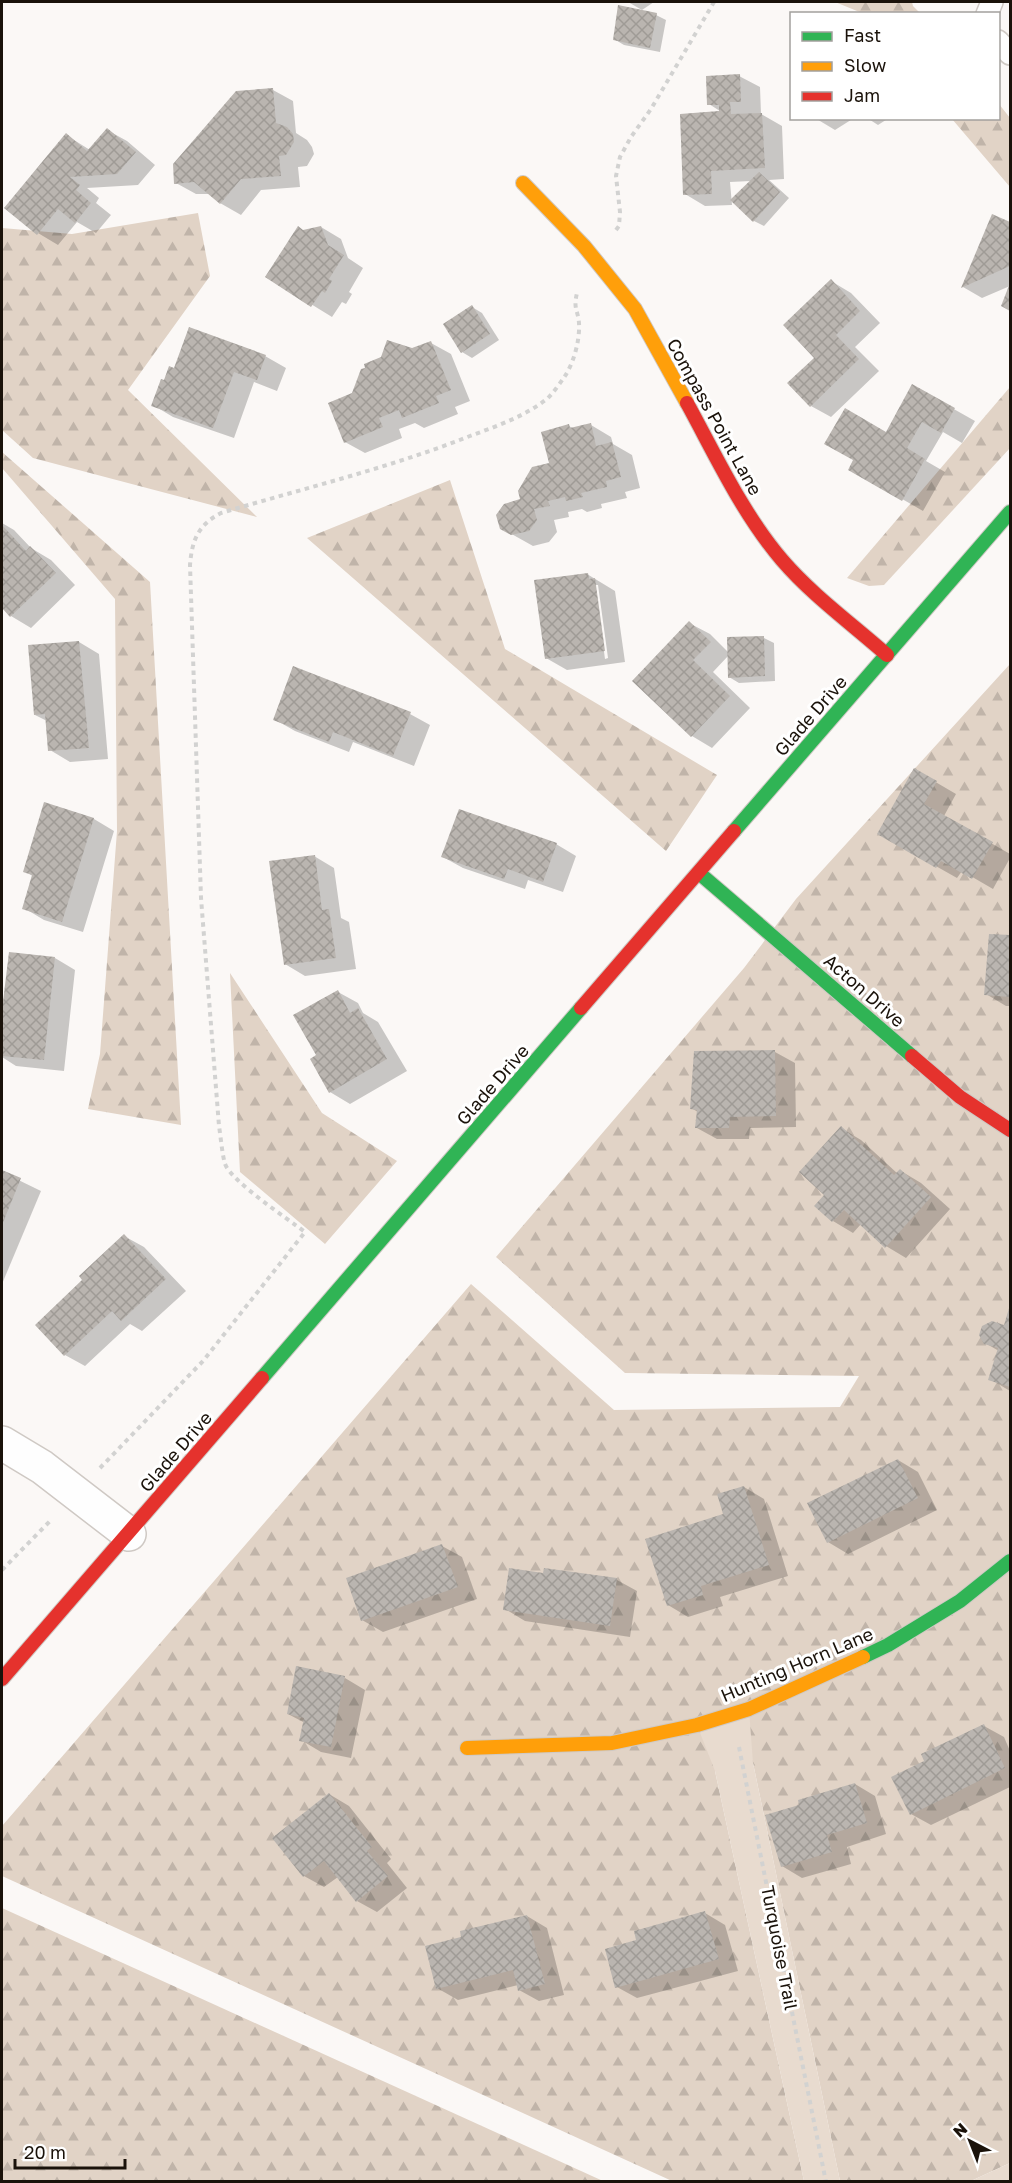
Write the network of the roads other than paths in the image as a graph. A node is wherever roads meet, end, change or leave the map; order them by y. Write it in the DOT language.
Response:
graph roads {
  1 [pos="1000,42"];
  2 [pos="1011,54"];
  3 [pos="523,183"];
  4 [pos="1011,512"];
  5 [pos="887,655"];
  6 [pos="699,873"];
  7 [pos="1011,1130"];
  8 [pos="2,1443"];
  9 [pos="129,1534"];
  10 [pos="1011,1562"];
  11 [pos="2,1679"];
  12 [pos="467,1748"];
  1 -- 2 [label="lane"];
  3 -- 5 [label="street, Compass Point Lane"];
  4 -- 5 [label="street, Glade Drive"];
  5 -- 6 [label="street, Glade Drive"];
  6 -- 7 [label="street, Acton Drive"];
  6 -- 9 [label="street, Glade Drive"];
  8 -- 9 [label="street"];
  9 -- 11 [label="street, Glade Drive"];
  10 -- 12 [label="street, Hunting Horn Lane"];
}
